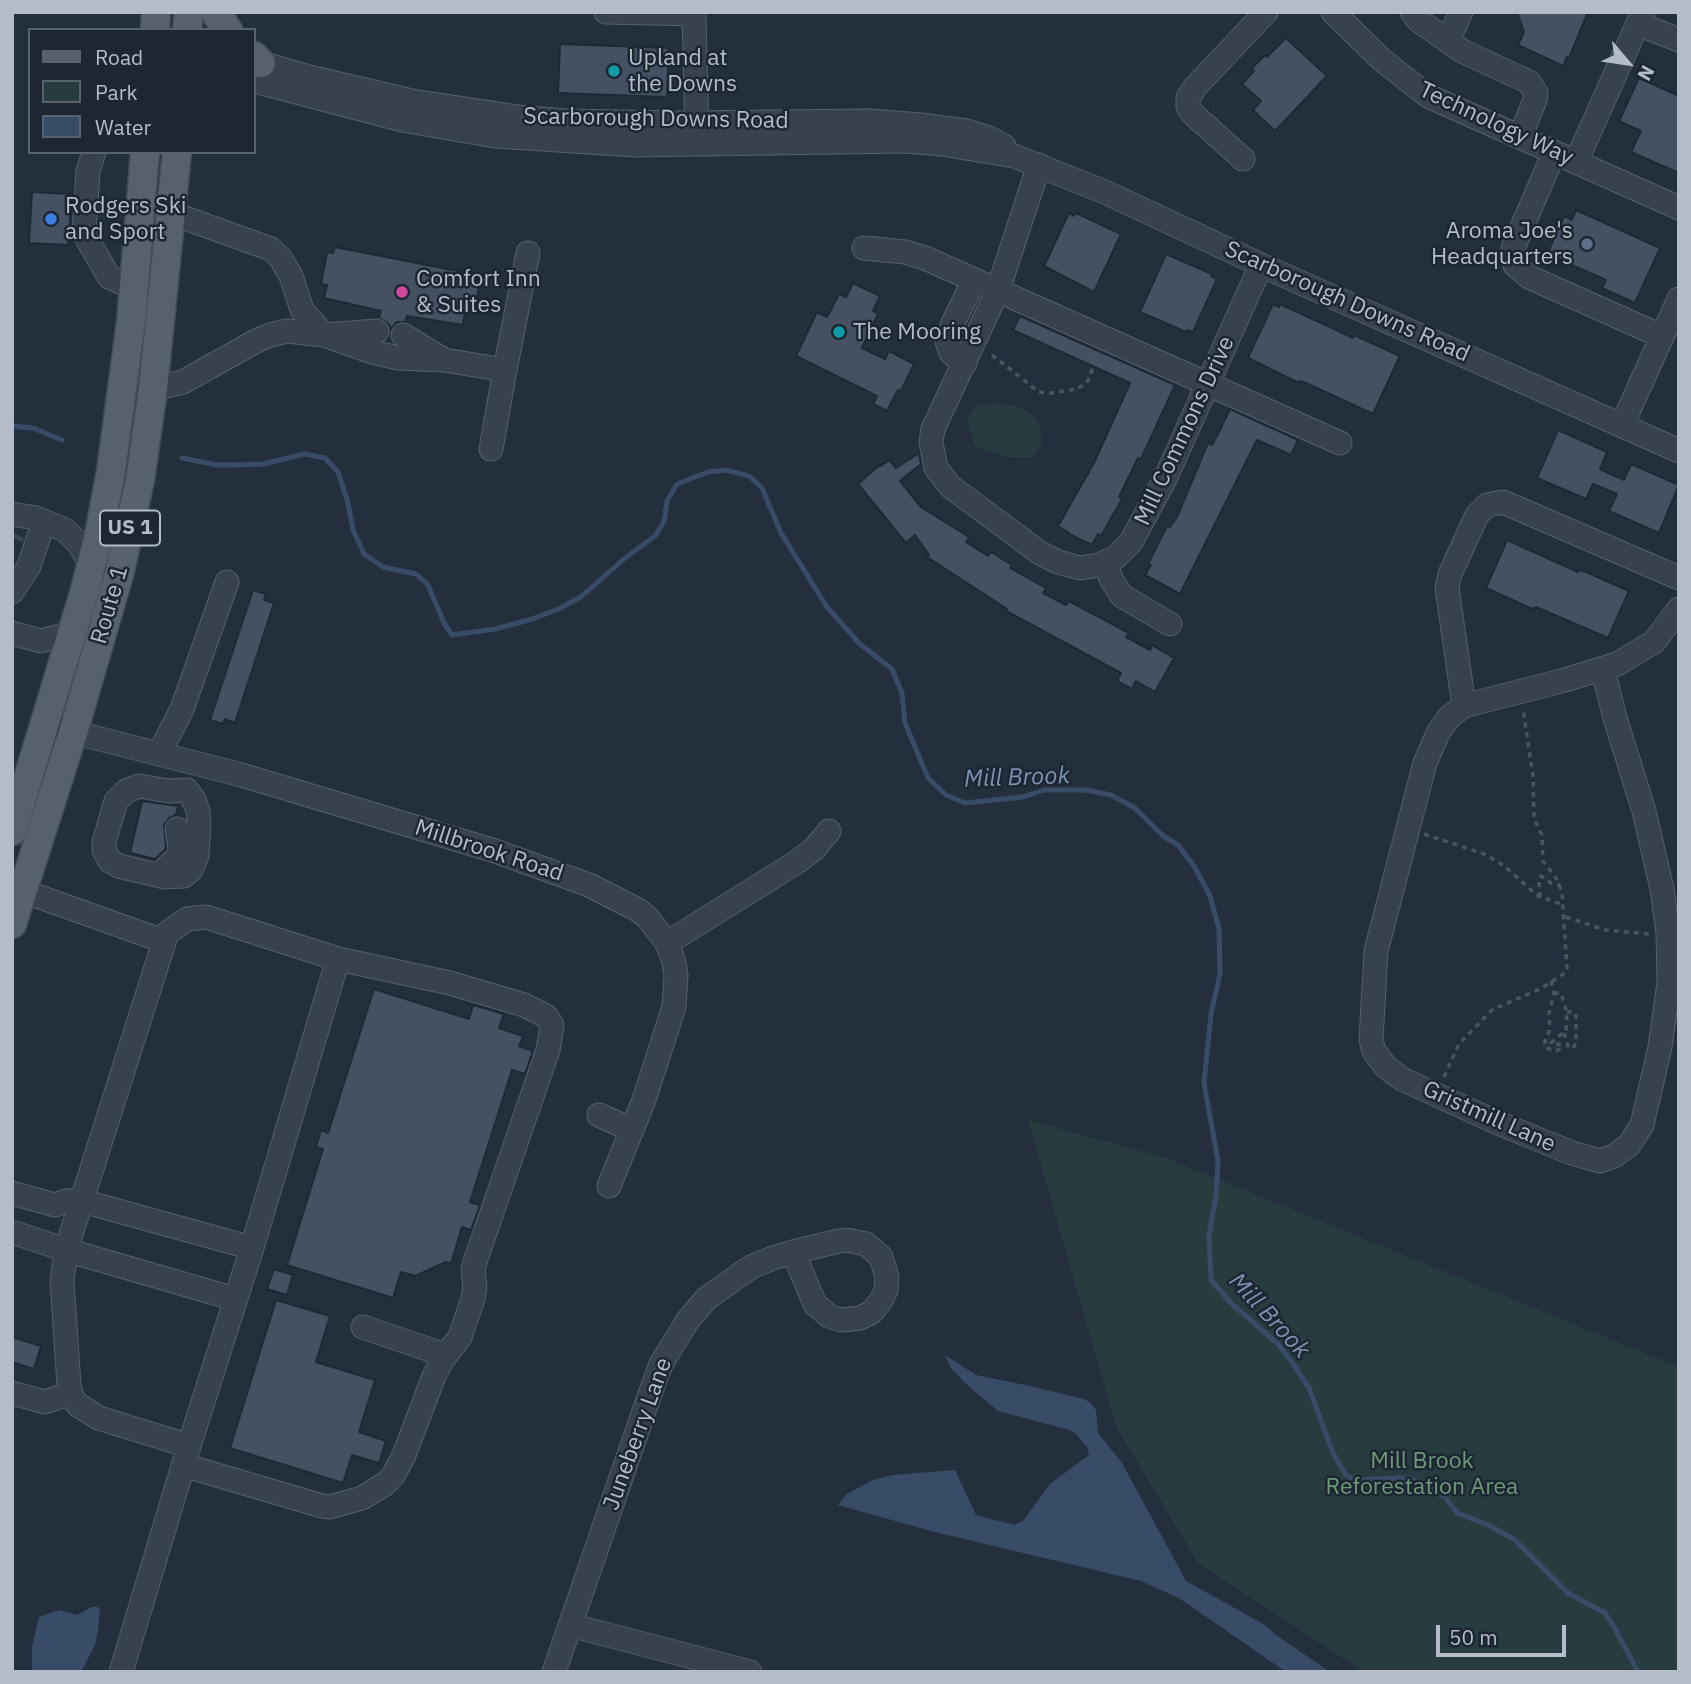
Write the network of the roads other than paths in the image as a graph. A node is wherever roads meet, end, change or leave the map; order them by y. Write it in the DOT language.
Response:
graph roads {
  1 [pos="215,12"];
  2 [pos="606,12"];
  3 [pos="1266,12"];
  4 [pos="1333,12"];
  5 [pos="1412,12"];
  6 [pos="1461,12"];
  7 [pos="694,13"];
  8 [pos="1641,18"];
  9 [pos="227,28"];
  10 [pos="1679,40"];
  11 [pos="1448,41"];
  12 [pos="256,65"];
  13 [pos="697,133"];
  14 [pos="1520,137"];
  15 [pos="1554,153"];
  16 [pos="93,154"];
  17 [pos="145,154"];
  18 [pos="177,154"];
  19 [pos="1242,159"];
  20 [pos="1576,162"];
  21 [pos="1039,165"];
  22 [pos="1679,208"];
  23 [pos="171,213"];
  24 [pos="864,248"];
  25 [pos="528,253"];
  26 [pos="1261,265"];
  27 [pos="974,281"];
  28 [pos="295,287"];
  29 [pos="134,288"];
  30 [pos="998,290"];
  31 [pos="1679,299"];
  32 [pos="377,331"];
  33 [pos="270,335"];
  34 [pos="324,335"];
  35 [pos="403,335"];
  36 [pos="1661,336"];
  37 [pos="444,360"];
  38 [pos="965,363"];
  39 [pos="505,370"];
  40 [pos="1208,384"];
  41 [pos="153,389"];
  42 [pos="1622,425"];
  43 [pos="1340,443"];
  44 [pos="491,449"];
  45 [pos="1679,451"];
  46 [pos="22,521"];
  47 [pos="1106,562"];
  48 [pos="91,564"];
  49 [pos="1679,578"];
  50 [pos="227,582"];
  51 [pos="12,592"];
  52 [pos="1679,609"];
  53 [pos="1170,624"];
  54 [pos="12,633"];
  55 [pos="71,633"];
  56 [pos="1603,670"];
  57 [pos="1464,706"];
  58 [pos="45,725"];
  59 [pos="73,733"];
  60 [pos="159,754"];
  61 [pos="193,763"];
  62 [pos="187,790"];
  63 [pos="12,831"];
  64 [pos="829,831"];
  65 [pos="104,842"];
  66 [pos="165,869"];
  67 [pos="23,891"];
  68 [pos="12,924"];
  69 [pos="163,941"];
  70 [pos="667,943"];
  71 [pos="338,959"];
  72 [pos="600,1115"];
  73 [pos="632,1130"];
  74 [pos="609,1186"];
  75 [pos="12,1193"];
  76 [pos="82,1201"];
  77 [pos="12,1232"];
  78 [pos="252,1248"];
  79 [pos="66,1250"];
  80 [pos="793,1252"];
  81 [pos="235,1299"];
  82 [pos="363,1327"];
  83 [pos="444,1357"];
  84 [pos="12,1393"];
  85 [pos="71,1393"];
  86 [pos="186,1455"];
  87 [pos="570,1625"];
  88 [pos="121,1672"];
  89 [pos="554,1672"];
  90 [pos="750,1672"];
  1 -- 9 [label="main road"];
  2 -- 7 [label="street"];
  3 -- 19 [label="street"];
  4 -- 14 [label="street, Technology Way"];
  5 -- 11 [label="street"];
  6 -- 11 [label="street"];
  7 -- 13 [label="street"];
  8 -- 10 [label="street"];
  8 -- 20 [label="street"];
  11 -- 14 [label="street"];
  12 -- 13 [label="street, Scarborough Downs Road"];
  13 -- 21 [label="street, Scarborough Downs Road"];
  14 -- 15 [label="street, Technology Way"];
  15 -- 20 [label="street, Technology Way"];
  15 -- 36 [label="street"];
  16 -- 29 [label="street"];
  17 -- 29 [label="main road, Route 1 / US 1"];
  18 -- 23 [label="main road, Route 1 / US 1"];
  20 -- 22 [label="street, Technology Way"];
  21 -- 26 [label="street, Scarborough Downs Road"];
  21 -- 30 [label="street"];
  23 -- 28 [label="street"];
  23 -- 41 [label="main road, Route 1 / US 1"];
  24 -- 27 [label="street"];
  25 -- 39 [label="street"];
  26 -- 40 [label="street, Mill Commons Drive"];
  26 -- 42 [label="street, Scarborough Downs Road"];
  27 -- 30 [label="street"];
  27 -- 38 [label="street"];
  28 -- 33 [label="street"];
  28 -- 34 [label="street"];
  29 -- 48 [label="main road, Route 1 / US 1"];
  30 -- 38 [label="street"];
  30 -- 40 [label="street"];
  31 -- 36 [label="street"];
  32 -- 34 [label="street"];
  33 -- 34 [label="street"];
  33 -- 41 [label="street"];
  34 -- 37 [label="street"];
  35 -- 37 [label="street"];
  36 -- 42 [label="street"];
  37 -- 39 [label="street"];
  38 -- 47 [label="street"];
  39 -- 44 [label="street"];
  40 -- 43 [label="street"];
  40 -- 47 [label="street, Mill Commons Drive"];
  41 -- 59 [label="main road, Route 1 / US 1"];
  42 -- 45 [label="street, Scarborough Downs Road"];
  46 -- 48 [label="street"];
  46 -- 51 [label="street"];
  47 -- 53 [label="street"];
  48 -- 55 [label="main road, Route 1 / US 1"];
  49 -- 57 [label="street"];
  50 -- 60 [label="street"];
  52 -- 56 [label="street"];
  54 -- 55 [label="street"];
  55 -- 58 [label="main road, Route 1 / US 1"];
  56 -- 57 [label="street"];
  56 -- 57 [label="street, Gristmill Lane"];
  58 -- 59 [label="street, Millbrook Road"];
  58 -- 63 [label="main road, Route 1 / US 1"];
  59 -- 60 [label="street, Millbrook Road"];
  59 -- 67 [label="main road, Route 1 / US 1"];
  60 -- 61 [label="street, Millbrook Road"];
  61 -- 62 [label="street"];
  61 -- 70 [label="street, Millbrook Road"];
  62 -- 65 [label="street"];
  62 -- 65 [label="street"];
  62 -- 66 [label="street"];
  62 -- 66 [label="street"];
  64 -- 70 [label="street"];
  65 -- 66 [label="street"];
  67 -- 68 [label="main road, Route 1 / US 1"];
  67 -- 69 [label="street"];
  69 -- 71 [label="street"];
  69 -- 76 [label="street"];
  70 -- 73 [label="street, Millbrook Road"];
  71 -- 78 [label="street"];
  71 -- 83 [label="street"];
  72 -- 73 [label="street"];
  73 -- 74 [label="street, Millbrook Road"];
  75 -- 76 [label="street"];
  76 -- 78 [label="street"];
  76 -- 79 [label="street"];
  77 -- 79 [label="street"];
  78 -- 81 [label="street"];
  79 -- 81 [label="street"];
  79 -- 85 [label="street"];
  80 -- 87 [label="street, Juneberry Lane"];
  81 -- 86 [label="street"];
  82 -- 83 [label="street"];
  83 -- 86 [label="street"];
  84 -- 85 [label="street"];
  85 -- 86 [label="street"];
  86 -- 88 [label="street"];
  87 -- 89 [label="street, Juneberry Lane"];
  87 -- 90 [label="street"];
}
